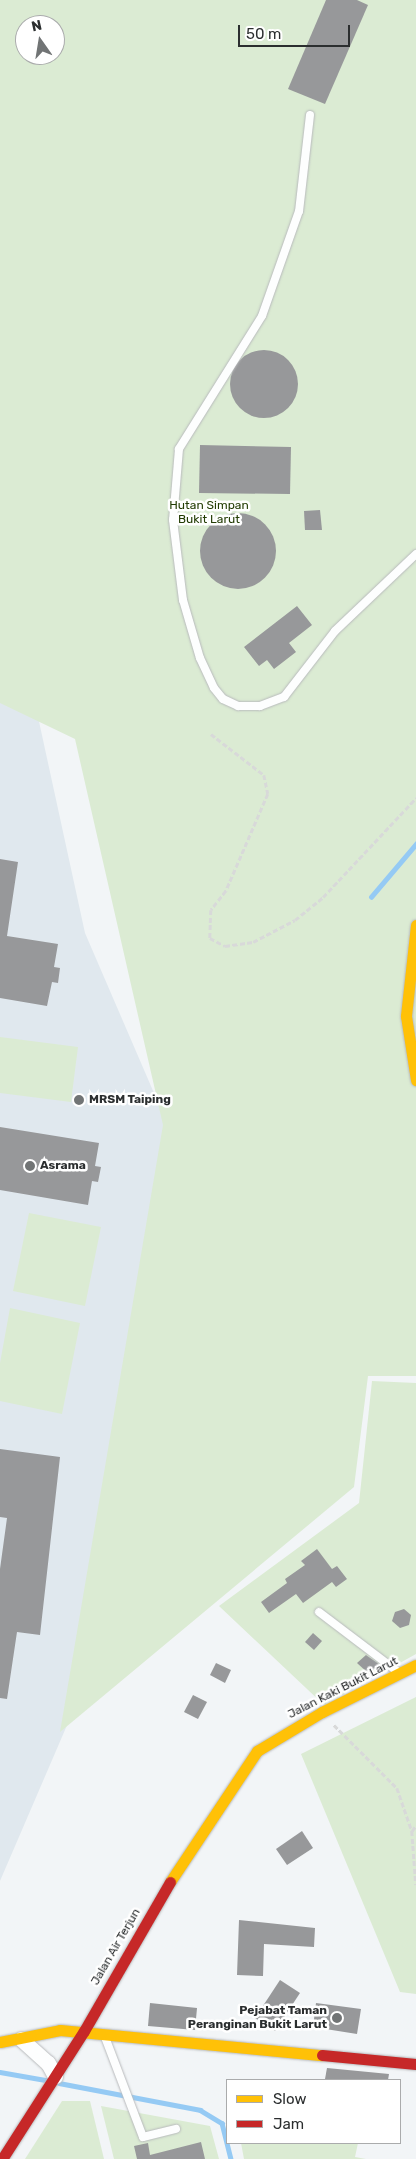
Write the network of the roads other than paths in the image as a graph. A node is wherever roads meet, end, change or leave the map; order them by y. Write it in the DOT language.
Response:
graph roads {
  1 [pos="310,115"];
  2 [pos="416,554"];
  3 [pos="416,925"];
  4 [pos="416,1080"];
  5 [pos="319,1612"];
  6 [pos="416,1665"];
  7 [pos="401,1674"];
  8 [pos="257,1751"];
  9 [pos="84,2031"];
  10 [pos="103,2033"];
  11 [pos="21,2039"];
  12 [pos="0,2042"];
  13 [pos="416,2064"];
  14 [pos="55,2076"];
  15 [pos="176,2130"];
  16 [pos="2,2159"];
  1 -- 2 [label="lane"];
  3 -- 4 [label="street"];
  5 -- 7 [label="lane"];
  6 -- 7 [label="street, Jalan Kaki Bukit Larut"];
  7 -- 8 [label="street, Jalan Kaki Bukit Larut"];
  8 -- 9 [label="street, Jalan Air Terjun"];
  9 -- 10 [label="street"];
  9 -- 11 [label="street"];
  9 -- 14 [label="street, Jalan Air Terjun"];
  10 -- 13 [label="street"];
  10 -- 15 [label="lane"];
  11 -- 12 [label="street"];
  11 -- 14 [label="street"];
  14 -- 16 [label="street, Jalan Air Terjun"];
}
